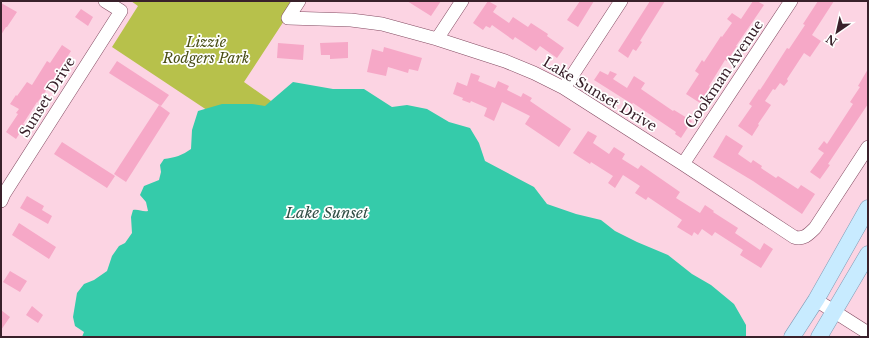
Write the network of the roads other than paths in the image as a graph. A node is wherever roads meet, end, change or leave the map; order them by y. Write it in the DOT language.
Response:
graph roads {
  1 [pos="105,1"];
  2 [pos="299,1"];
  3 [pos="462,1"];
  4 [pos="621,1"];
  5 [pos="791,1"];
  6 [pos="437,39"];
  7 [pos="564,88"];
  8 [pos="868,147"];
  9 [pos="683,164"];
  10 [pos="2,196"];
  11 [pos="868,208"];
  12 [pos="868,254"];
  13 [pos="816,300"];
  14 [pos="835,312"];
  15 [pos="868,332"];
  16 [pos="792,337"];
  17 [pos="819,337"];
  1 -- 10 [label="street, Sunset Drive"];
  2 -- 6 [label="street, Lake Sunset Drive"];
  3 -- 6 [label="street"];
  4 -- 7 [label="street"];
  5 -- 9 [label="street, Cookman Avenue"];
  6 -- 7 [label="street, Lake Sunset Drive"];
  7 -- 9 [label="street, Lake Sunset Drive"];
  8 -- 9 [label="street, Lake Sunset Drive"];
  11 -- 13 [label="main road"];
  12 -- 14 [label="main road"];
  13 -- 14 [label="street"];
  13 -- 16 [label="main road"];
  14 -- 15 [label="street"];
  14 -- 17 [label="main road"];
}
